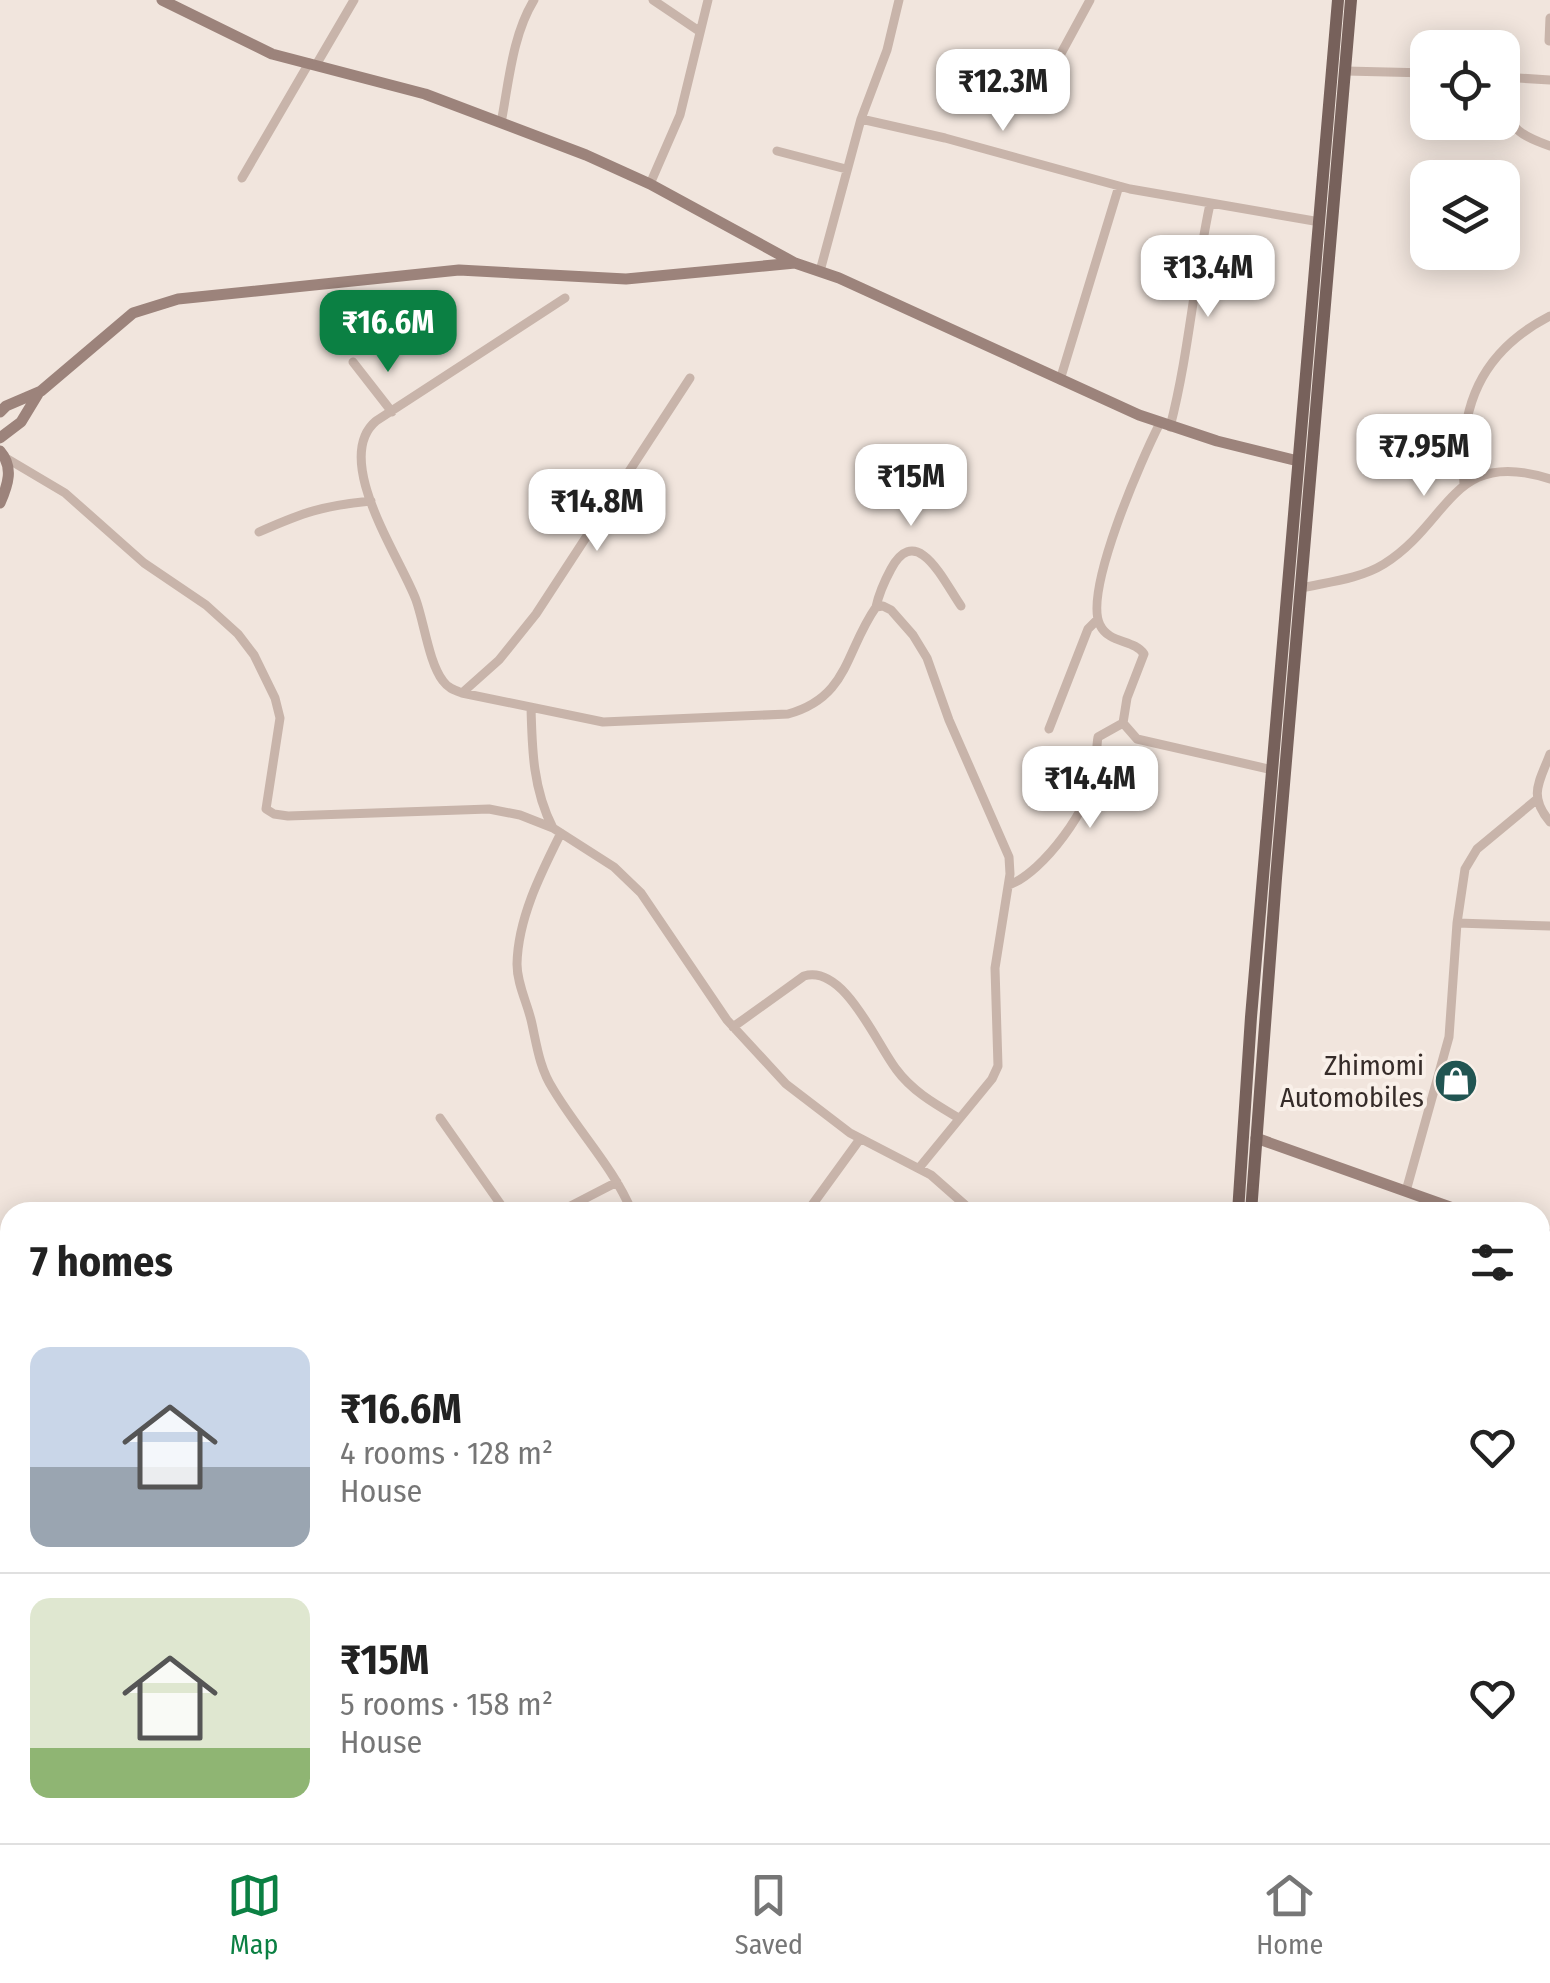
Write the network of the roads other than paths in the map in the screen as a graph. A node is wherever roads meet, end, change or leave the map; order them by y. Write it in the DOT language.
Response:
graph roads {
  1 [pos="162,0"];
  2 [pos="354,0"];
  3 [pos="534,0"];
  4 [pos="652,0"];
  5 [pos="708,0"];
  6 [pos="899,0"];
  7 [pos="1090,0"];
  8 [pos="1338,0"];
  9 [pos="1351,0"];
  10 [pos="1550,18"];
  11 [pos="699,31"];
  12 [pos="1549,40"];
  13 [pos="312,64"];
  14 [pos="1346,71"];
  15 [pos="1410,73"];
  16 [pos="1550,80"];
  17 [pos="968,85"];
  18 [pos="861,119"];
  19 [pos="502,123"];
  20 [pos="1550,146"];
  21 [pos="777,151"];
  22 [pos="846,169"];
  23 [pos="242,178"];
  24 [pos="650,184"];
  25 [pos="1119,186"];
  26 [pos="1210,204"];
  27 [pos="1320,222"];
  28 [pos="795,263"];
  29 [pos="820,271"];
  30 [pos="565,298"];
  31 [pos="1550,316"];
  32 [pos="352,362"];
  33 [pos="690,378"];
  34 [pos="1060,380"];
  35 [pos="40,391"];
  36 [pos="2,408"];
  37 [pos="392,412"];
  38 [pos="1398,421"];
  39 [pos="21,422"];
  40 [pos="1165,425"];
  41 [pos="0,438"];
  42 [pos="1462,439"];
  43 [pos="3,454"];
  44 [pos="1298,461"];
  45 [pos="1550,479"];
  46 [pos="1464,484"];
  47 [pos="370,501"];
  48 [pos="0,503"];
  49 [pos="259,532"];
  50 [pos="1301,588"];
  51 [pos="962,606"];
  52 [pos="876,607"];
  53 [pos="1098,620"];
  54 [pos="462,693"];
  55 [pos="531,707"];
  56 [pos="1123,723"];
  57 [pos="1049,729"];
  58 [pos="1550,754"];
  59 [pos="1273,770"];
  60 [pos="1536,800"];
  61 [pos="1550,822"];
  62 [pos="557,830"];
  63 [pos="1009,885"];
  64 [pos="1456,924"];
  65 [pos="1550,926"];
  66 [pos="733,1027"];
  67 [pos="958,1117"];
  68 [pos="440,1118"];
  69 [pos="1256,1138"];
  70 [pos="860,1139"];
  71 [pos="919,1168"];
  72 [pos="618,1182"];
  73 [pos="1406,1191"];
  74 [pos="499,1202"];
  75 [pos="579,1202"];
  76 [pos="627,1202"];
  77 [pos="814,1202"];
  78 [pos="961,1202"];
  79 [pos="1239,1202"];
  80 [pos="1252,1202"];
  81 [pos="1436,1202"];
  1 -- 13 [label="street"];
  2 -- 13 [label="street"];
  3 -- 19 [label="street"];
  4 -- 11 [label="street"];
  5 -- 11 [label="street"];
  6 -- 18 [label="street"];
  7 -- 17 [label="street"];
  8 -- 27 [label="main road"];
  9 -- 14 [label="main road"];
  10 -- 12 [label="street"];
  11 -- 24 [label="street"];
  13 -- 19 [label="street"];
  13 -- 23 [label="street"];
  14 -- 15 [label="street"];
  14 -- 50 [label="main road"];
  16 -- 20 [label="street"];
  18 -- 22 [label="street"];
  18 -- 25 [label="street"];
  19 -- 24 [label="street"];
  21 -- 22 [label="street"];
  22 -- 29 [label="street"];
  24 -- 28 [label="street"];
  25 -- 26 [label="street"];
  25 -- 34 [label="street"];
  26 -- 27 [label="street"];
  26 -- 40 [label="street"];
  27 -- 44 [label="main road"];
  28 -- 29 [label="street"];
  28 -- 35 [label="street"];
  29 -- 34 [label="street"];
  30 -- 37 [label="street"];
  31 -- 42 [label="street"];
  32 -- 37 [label="street"];
  33 -- 54 [label="street"];
  34 -- 40 [label="street"];
  35 -- 36 [label="street"];
  35 -- 39 [label="street"];
  37 -- 47 [label="street"];
  38 -- 42 [label="street"];
  39 -- 41 [label="street"];
  39 -- 43 [label="street"];
  40 -- 44 [label="street"];
  40 -- 53 [label="street"];
  42 -- 46 [label="street"];
  43 -- 48 [label="street"];
  43 -- 62 [label="street"];
  44 -- 59 [label="main road"];
  45 -- 46 [label="street"];
  46 -- 50 [label="street"];
  47 -- 49 [label="street"];
  47 -- 54 [label="street"];
  50 -- 69 [label="main road"];
  51 -- 52 [label="street"];
  52 -- 55 [label="street"];
  52 -- 63 [label="street"];
  53 -- 56 [label="street"];
  53 -- 57 [label="street"];
  54 -- 55 [label="street"];
  55 -- 62 [label="street"];
  56 -- 59 [label="street"];
  56 -- 63 [label="street"];
  58 -- 60 [label="street"];
  59 -- 79 [label="main road"];
  60 -- 61 [label="street"];
  60 -- 64 [label="street"];
  62 -- 66 [label="street"];
  62 -- 72 [label="street"];
  63 -- 67 [label="street"];
  64 -- 65 [label="street"];
  64 -- 73 [label="street"];
  66 -- 67 [label="street"];
  66 -- 70 [label="street"];
  67 -- 71 [label="street"];
  68 -- 74 [label="street"];
  69 -- 73 [label="street"];
  69 -- 80 [label="main road"];
  70 -- 71 [label="street"];
  70 -- 77 [label="street"];
  71 -- 78 [label="street"];
  72 -- 75 [label="street"];
  72 -- 76 [label="street"];
  73 -- 81 [label="street"];
}
